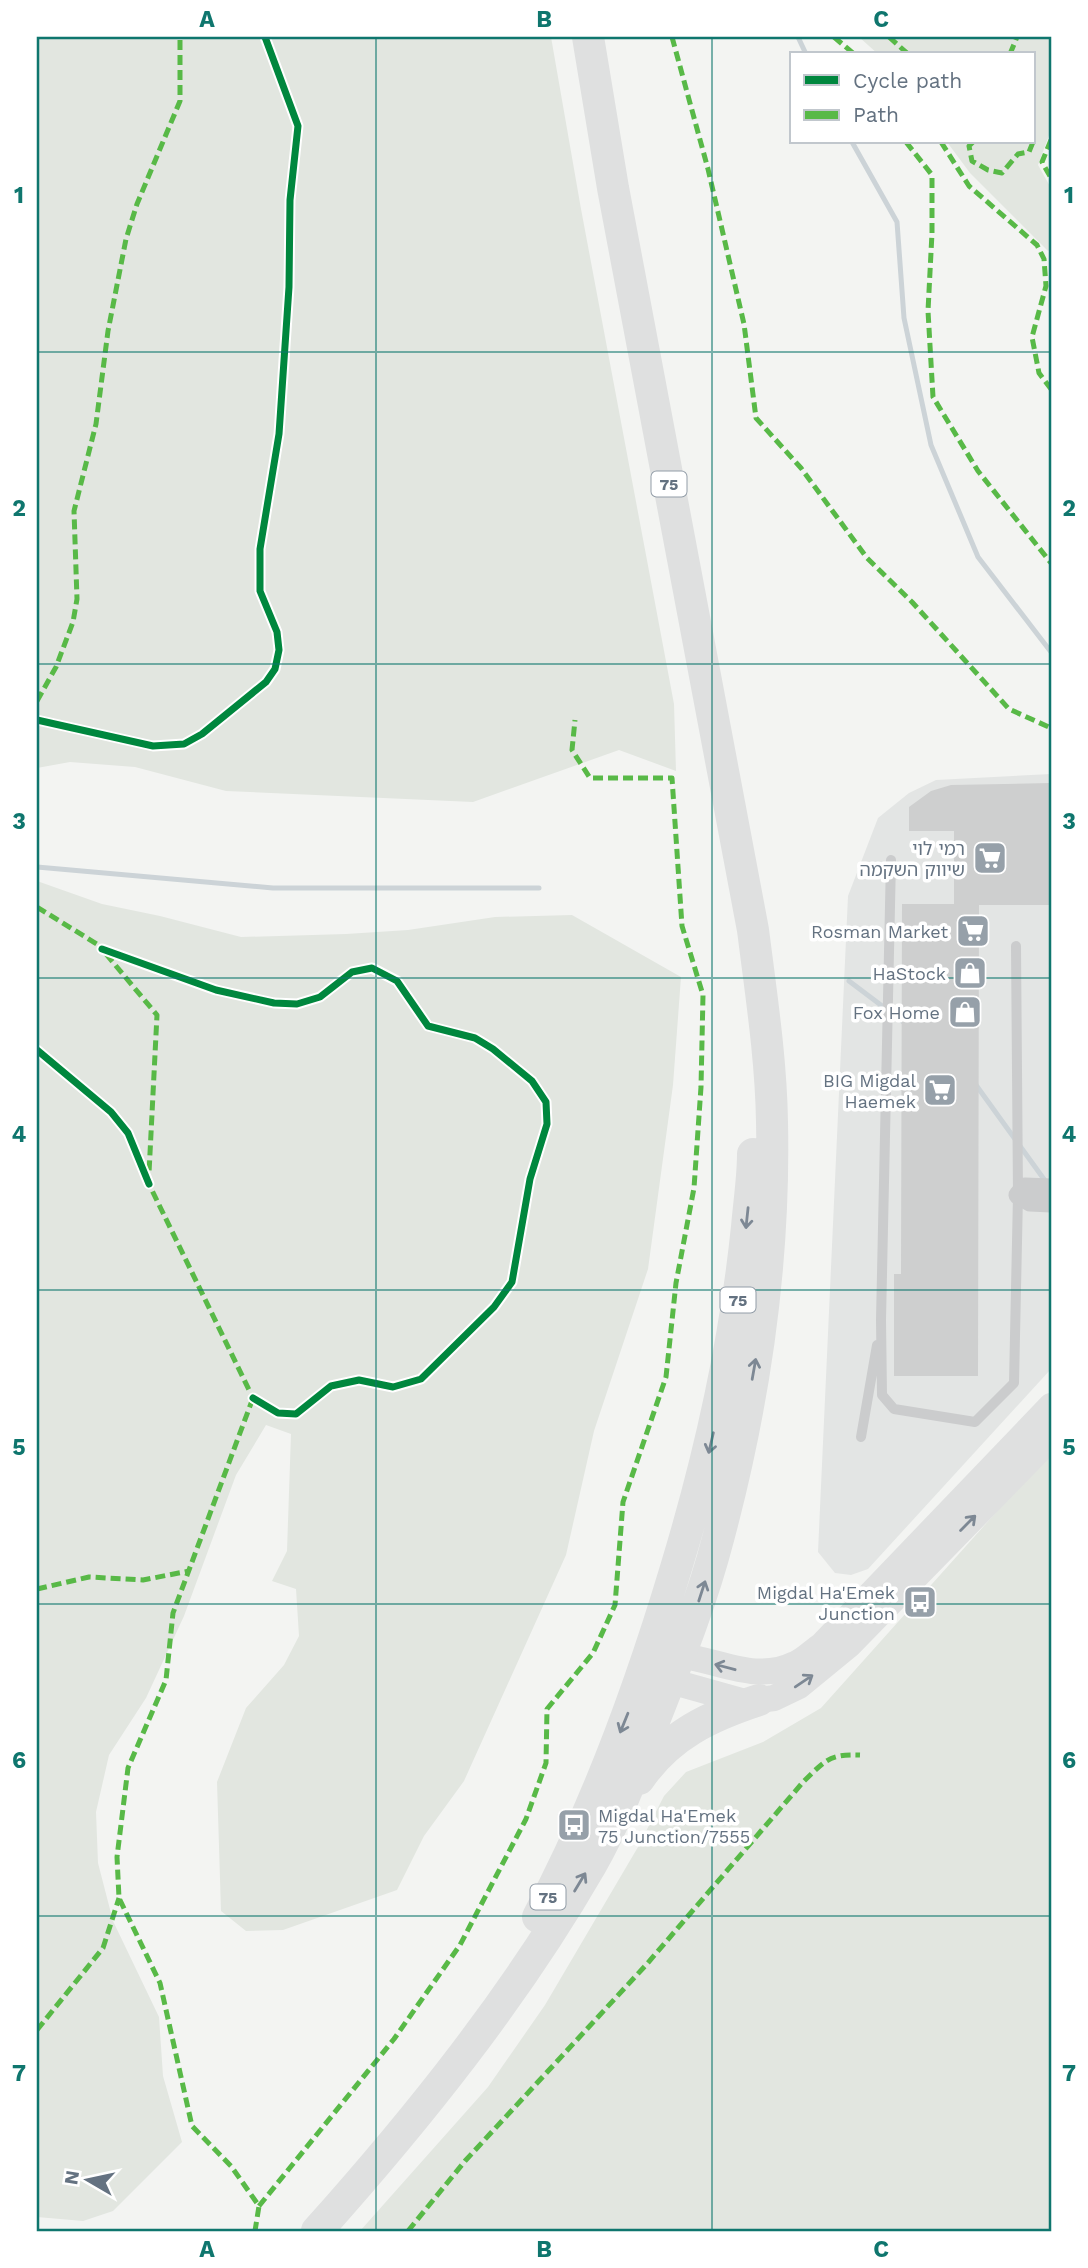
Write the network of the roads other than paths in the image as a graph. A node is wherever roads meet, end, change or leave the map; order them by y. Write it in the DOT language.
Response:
graph roads {
  1 [pos="588,37"];
  2 [pos="891,860"];
  3 [pos="1016,946"];
  4 [pos="1051,1188"];
  5 [pos="1018,1195"];
  6 [pos="1051,1203"];
  7 [pos="881,1320"];
  8 [pos="1051,1406"];
  9 [pos="861,1437"];
  10 [pos="1051,1438"];
  11 [pos="666,1665"];
  12 [pos="759,1700"];
  13 [pos="612,1821"];
  14 [pos="414,2118"];
  15 [pos="317,2231"];
  1 -- 11 [label="highway, 75"];
  2 -- 7 [label="lane"];
  3 -- 5 [label="lane"];
  4 -- 5 [label="street"];
  5 -- 6 [label="street"];
  5 -- 7 [label="lane"];
  7 -- 9 [label="lane"];
  8 -- 11 [label="main road, one-way"];
  12 -- 10 [label="main road, one-way"];
  11 -- 12 [label="main road"];
  11 -- 13 [label="highway, 75"];
  11 -- 14 [label="highway, 75, one-way"];
  12 -- 13 [label="highway"];
  14 -- 13 [label="highway, 75, one-way"];
  14 -- 15 [label="highway, 75"];
}
